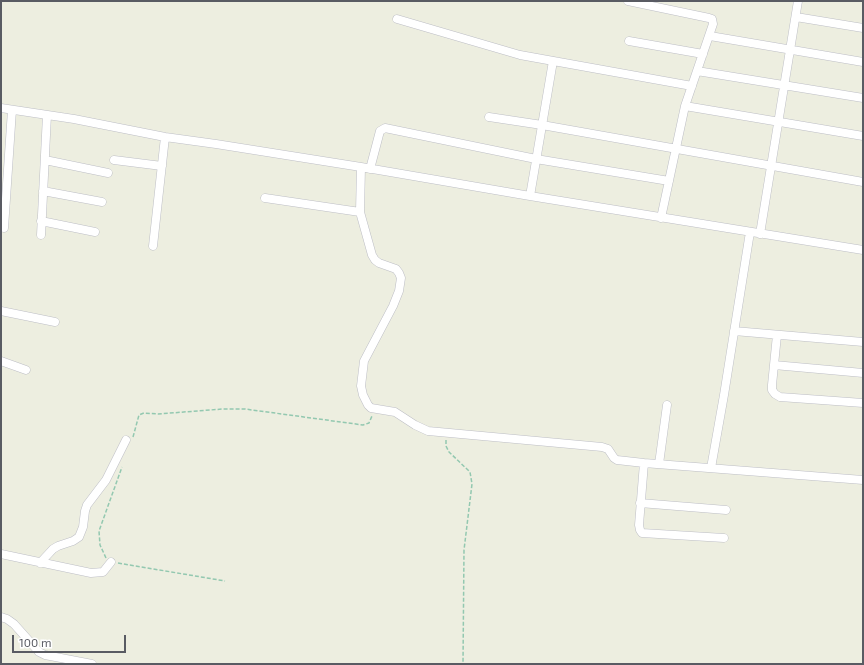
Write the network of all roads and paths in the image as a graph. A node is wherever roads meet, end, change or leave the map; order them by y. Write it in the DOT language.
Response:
graph roads {
  1 [pos="628,1"];
  2 [pos="798,1"];
  3 [pos="796,17"];
  4 [pos="396,19"];
  5 [pos="863,28"];
  6 [pos="710,36"];
  7 [pos="629,41"];
  8 [pos="790,49"];
  9 [pos="703,54"];
  10 [pos="552,61"];
  11 [pos="863,62"];
  12 [pos="697,71"];
  13 [pos="785,84"];
  14 [pos="692,86"];
  15 [pos="863,98"];
  16 [pos="685,106"];
  17 [pos="1,108"];
  18 [pos="12,110"];
  19 [pos="47,115"];
  20 [pos="489,117"];
  21 [pos="778,121"];
  22 [pos="542,125"];
  23 [pos="863,136"];
  24 [pos="166,137"];
  25 [pos="675,149"];
  26 [pos="536,158"];
  27 [pos="44,160"];
  28 [pos="114,160"];
  29 [pos="162,166"];
  30 [pos="771,166"];
  31 [pos="361,167"];
  32 [pos="370,168"];
  33 [pos="108,173"];
  34 [pos="669,181"];
  35 [pos="863,182"];
  36 [pos="43,192"];
  37 [pos="530,196"];
  38 [pos="265,198"];
  39 [pos="102,202"];
  40 [pos="360,212"];
  41 [pos="661,218"];
  42 [pos="41,221"];
  43 [pos="4,228"];
  44 [pos="95,232"];
  45 [pos="750,232"];
  46 [pos="760,234"];
  47 [pos="41,235"];
  48 [pos="153,246"];
  49 [pos="863,250"];
  50 [pos="1,311"];
  51 [pos="55,322"];
  52 [pos="734,331"];
  53 [pos="777,335"];
  54 [pos="863,342"];
  55 [pos="1,361"];
  56 [pos="774,365"];
  57 [pos="26,370"];
  58 [pos="863,373"];
  59 [pos="863,403"];
  60 [pos="667,405"];
  61 [pos="375,409"];
  62 [pos="447,433"];
  63 [pos="129,439"];
  64 [pos="644,463"];
  65 [pos="659,464"];
  66 [pos="122,467"];
  67 [pos="711,468"];
  68 [pos="863,480"];
  69 [pos="640,504"];
  70 [pos="726,510"];
  71 [pos="724,538"];
  72 [pos="1,554"];
  73 [pos="111,562"];
  74 [pos="40,563"];
  75 [pos="226,581"];
  76 [pos="1,617"];
  77 [pos="92,664"];
  78 [pos="463,664"];
  1 -- 6 [label="street"];
  2 -- 3 [label="street"];
  3 -- 5 [label="street"];
  3 -- 8 [label="street"];
  4 -- 10 [label="street"];
  6 -- 8 [label="street"];
  6 -- 9 [label="street"];
  7 -- 9 [label="street"];
  8 -- 11 [label="street"];
  8 -- 13 [label="street"];
  9 -- 12 [label="street"];
  10 -- 14 [label="street"];
  10 -- 22 [label="street"];
  12 -- 13 [label="street"];
  12 -- 14 [label="street"];
  13 -- 15 [label="street"];
  13 -- 21 [label="street"];
  14 -- 16 [label="street"];
  16 -- 21 [label="street"];
  16 -- 25 [label="street"];
  17 -- 18 [label="street"];
  18 -- 19 [label="street"];
  18 -- 43 [label="street"];
  19 -- 24 [label="street"];
  19 -- 27 [label="street"];
  20 -- 22 [label="street"];
  21 -- 23 [label="street"];
  21 -- 30 [label="street"];
  22 -- 25 [label="street"];
  22 -- 26 [label="street"];
  24 -- 29 [label="street"];
  24 -- 31 [label="street"];
  25 -- 30 [label="street"];
  25 -- 34 [label="street"];
  26 -- 32 [label="street"];
  26 -- 34 [label="street"];
  26 -- 37 [label="street"];
  27 -- 33 [label="street"];
  27 -- 36 [label="street"];
  28 -- 29 [label="street"];
  29 -- 48 [label="street"];
  30 -- 35 [label="street"];
  30 -- 46 [label="street"];
  31 -- 32 [label="street"];
  31 -- 40 [label="street"];
  32 -- 37 [label="street"];
  34 -- 41 [label="street"];
  36 -- 39 [label="street"];
  36 -- 42 [label="street"];
  37 -- 41 [label="street"];
  38 -- 40 [label="street"];
  40 -- 61 [label="street"];
  41 -- 45 [label="street"];
  42 -- 44 [label="street"];
  42 -- 47 [label="street"];
  45 -- 46 [label="street"];
  45 -- 52 [label="street"];
  46 -- 49 [label="street"];
  50 -- 51 [label="street"];
  52 -- 53 [label="street"];
  52 -- 67 [label="street"];
  53 -- 54 [label="street"];
  53 -- 56 [label="street"];
  55 -- 57 [label="street"];
  56 -- 58 [label="street"];
  56 -- 59 [label="street"];
  60 -- 65 [label="street"];
  61 -- 62 [label="street"];
  61 -- 63 [label="path"];
  62 -- 64 [label="street"];
  62 -- 78 [label="path"];
  63 -- 74 [label="street"];
  64 -- 65 [label="street"];
  64 -- 69 [label="street"];
  65 -- 67 [label="street"];
  66 -- 73 [label="path"];
  67 -- 68 [label="street"];
  69 -- 70 [label="street"];
  69 -- 71 [label="street"];
  72 -- 74 [label="street"];
  73 -- 74 [label="street"];
  73 -- 75 [label="path"];
  76 -- 77 [label="street"];
}
